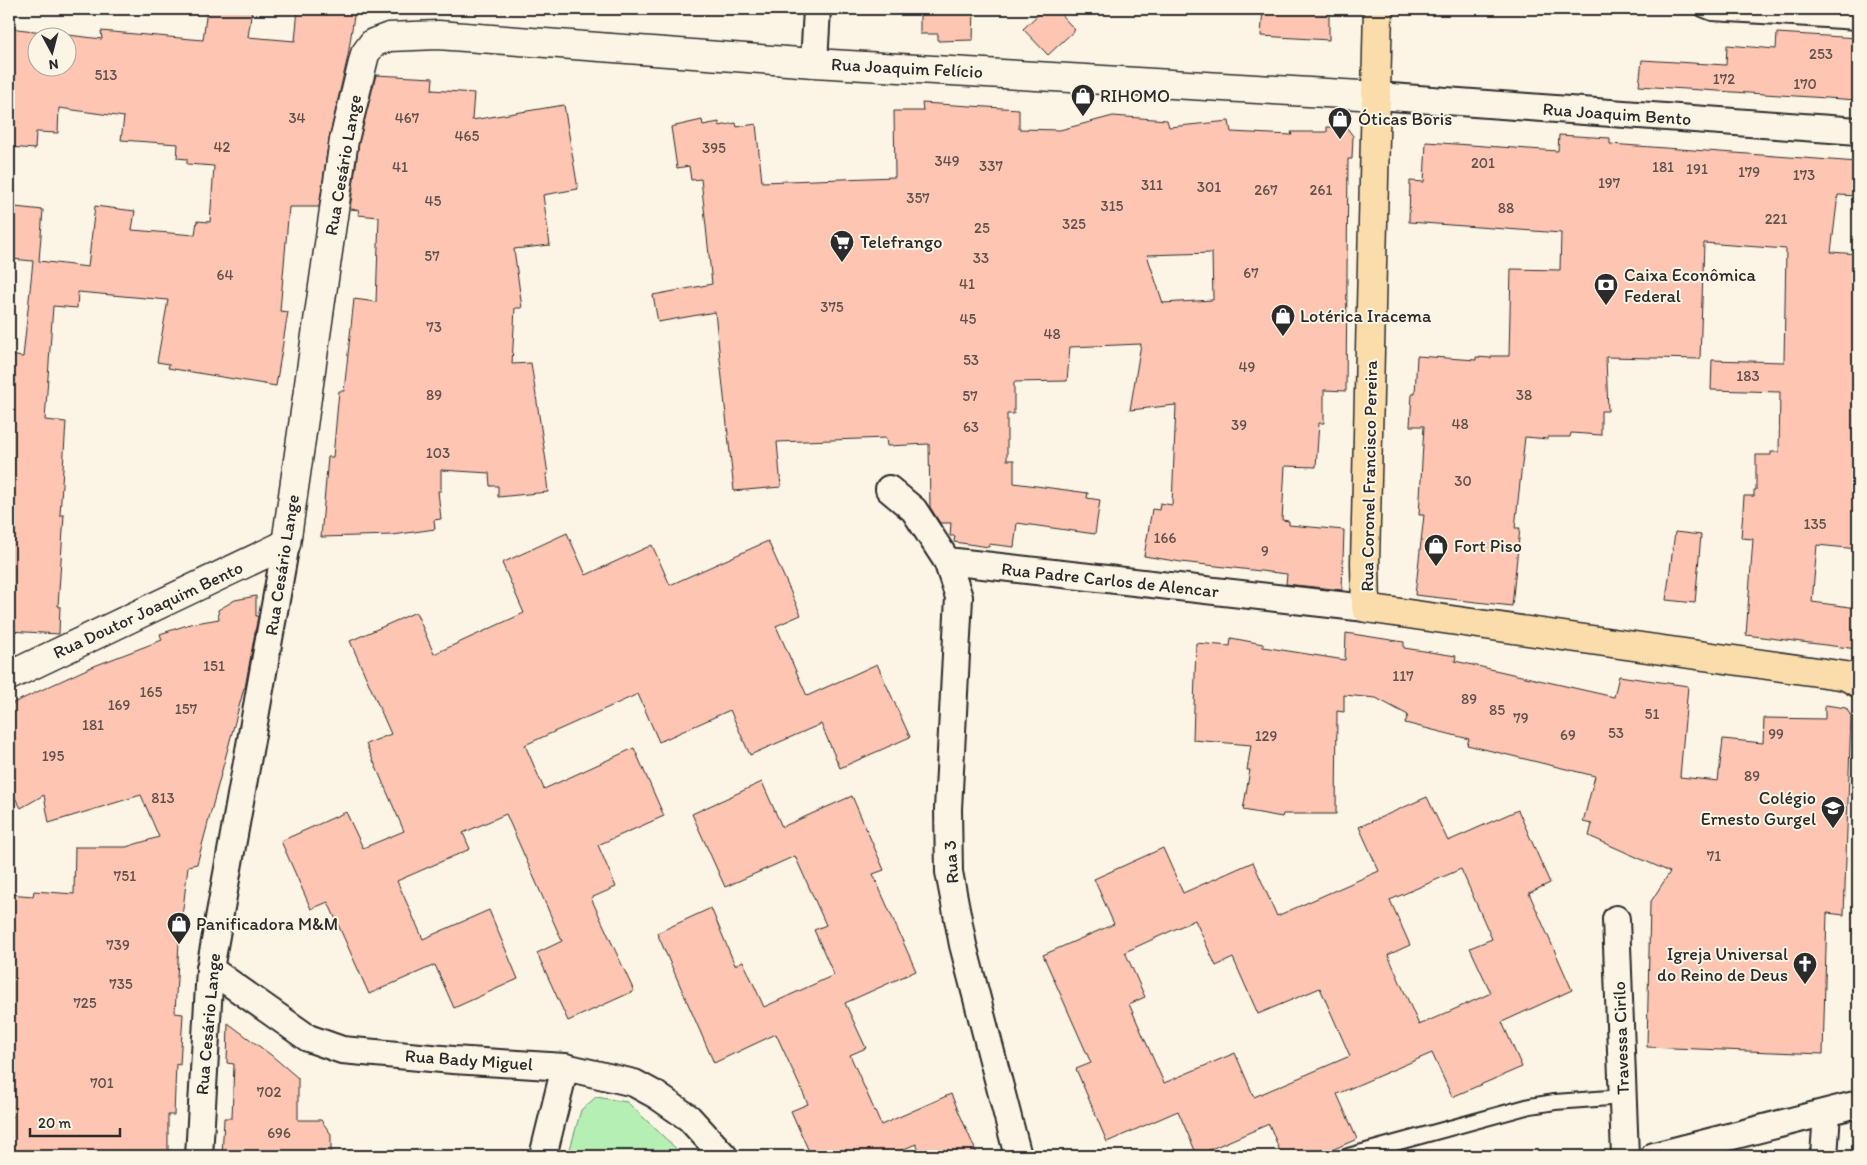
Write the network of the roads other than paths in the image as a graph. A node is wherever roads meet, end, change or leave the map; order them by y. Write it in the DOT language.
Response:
graph roads {
  1 [pos="817,9"];
  2 [pos="1378,9"];
  3 [pos="1702,9"];
  4 [pos="1858,22"];
  5 [pos="438,35"];
  6 [pos="814,63"];
  7 [pos="1376,96"];
  8 [pos="1858,131"];
  9 [pos="889,488"];
  10 [pos="286,544"];
  11 [pos="947,562"];
  12 [pos="1366,608"];
  13 [pos="9,676"];
  14 [pos="1852,679"];
  15 [pos="1616,919"];
  16 [pos="210,969"];
  17 [pos="565,1067"];
  18 [pos="1623,1097"];
  19 [pos="1858,1104"];
  20 [pos="1827,1113"];
  21 [pos="199,1156"];
  22 [pos="543,1156"];
  23 [pos="724,1156"];
  24 [pos="1018,1156"];
  25 [pos="1348,1156"];
  26 [pos="1624,1156"];
  27 [pos="1654,1156"];
  28 [pos="1824,1156"];
  1 -- 6 [label="street"];
  2 -- 7 [label="main road, Rua Coronel Francisco Pereira"];
  3 -- 4 [label="lane"];
  5 -- 6 [label="main road, Rua Joaquim Felício"];
  5 -- 10 [label="main road, Rua Cesário Lange"];
  6 -- 7 [label="main road, Rua Joaquim Felício"];
  7 -- 8 [label="street, Rua Joaquim Bento"];
  7 -- 12 [label="main road, Rua Coronel Francisco Pereira"];
  9 -- 11 [label="street"];
  10 -- 13 [label="main road, Rua Doutor Joaquim Bento"];
  10 -- 16 [label="street, Rua Cesário Lange"];
  11 -- 12 [label="street, Rua Padre Carlos de Alencar"];
  11 -- 24 [label="street, Rua 3"];
  12 -- 14 [label="main road, Rua Coronel Francisco Pereira"];
  15 -- 18 [label="street, Travessa Cirílo"];
  16 -- 17 [label="street, Rua Bady Miguel"];
  16 -- 21 [label="street, Rua Cesário Lange"];
  17 -- 22 [label="street"];
  17 -- 23 [label="street, Rua Bady Miguel"];
  18 -- 25 [label="lane"];
  18 -- 26 [label="street, Travessa Cirílo"];
  19 -- 20 [label="street"];
  20 -- 27 [label="street"];
  20 -- 28 [label="street"];
}
